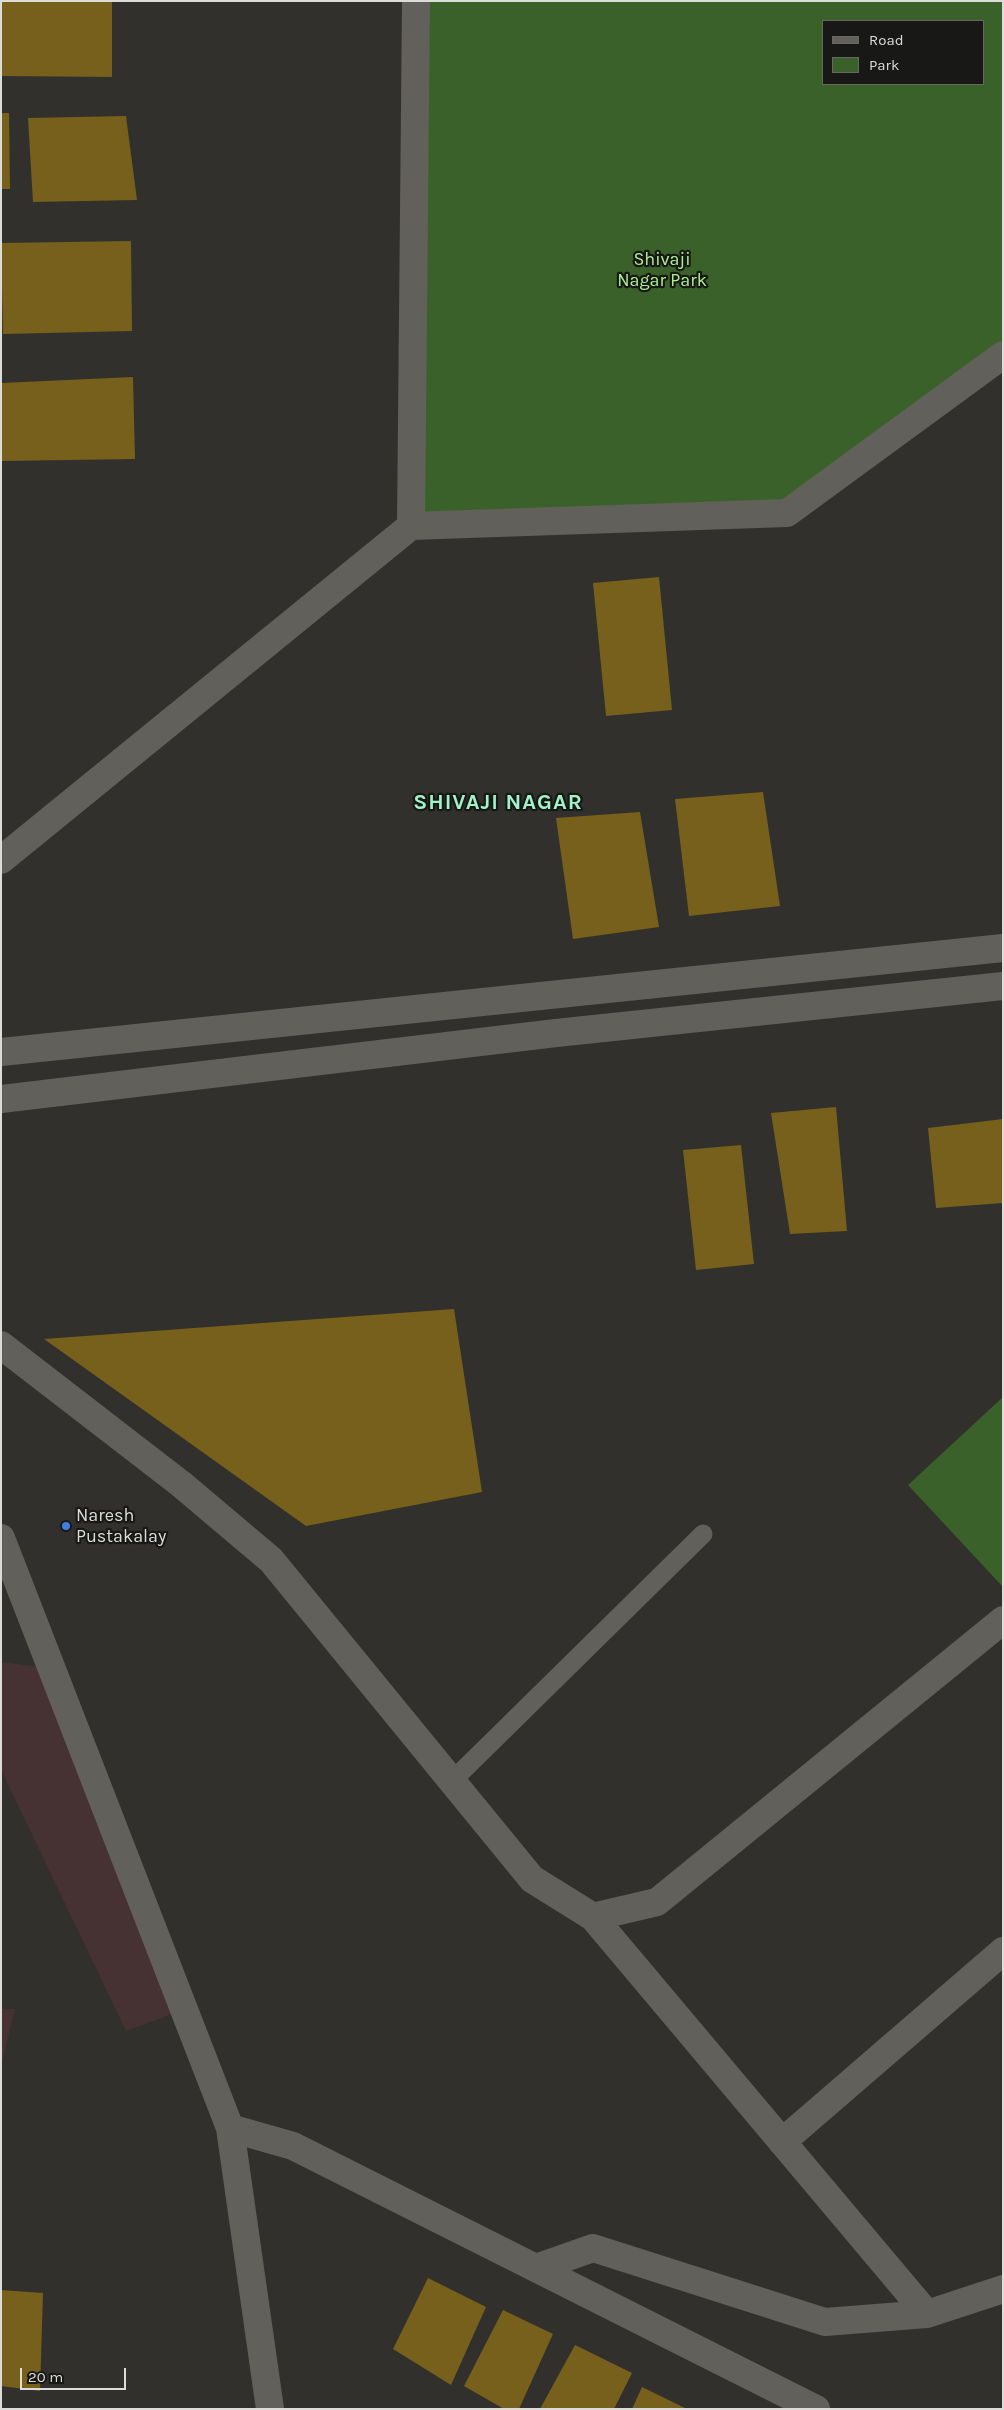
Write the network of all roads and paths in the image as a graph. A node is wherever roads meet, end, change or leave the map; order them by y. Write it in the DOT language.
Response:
graph roads {
  1 [pos="416,1"];
  2 [pos="1003,355"];
  3 [pos="411,526"];
  4 [pos="1,860"];
  5 [pos="1003,948"];
  6 [pos="1003,986"];
  7 [pos="1,1052"];
  8 [pos="1,1099"];
  9 [pos="1,1345"];
  10 [pos="702,1534"];
  11 [pos="1,1538"];
  12 [pos="1003,1620"];
  13 [pos="452,1781"];
  14 [pos="593,1917"];
  15 [pos="1003,1951"];
  16 [pos="230,2128"];
  17 [pos="782,2142"];
  18 [pos="536,2268"];
  19 [pos="1003,2289"];
  20 [pos="927,2314"];
  21 [pos="270,2409"];
  22 [pos="816,2409"];
  1 -- 3 [label="street"];
  2 -- 3 [label="street"];
  3 -- 4 [label="street"];
  5 -- 7 [label="street"];
  6 -- 8 [label="street"];
  9 -- 13 [label="street"];
  10 -- 13 [label="lane"];
  11 -- 16 [label="street"];
  12 -- 14 [label="street"];
  13 -- 14 [label="street"];
  14 -- 17 [label="street"];
  15 -- 17 [label="street"];
  16 -- 18 [label="street"];
  16 -- 21 [label="street"];
  17 -- 20 [label="street"];
  18 -- 20 [label="street"];
  18 -- 22 [label="street"];
  19 -- 20 [label="street"];
}
